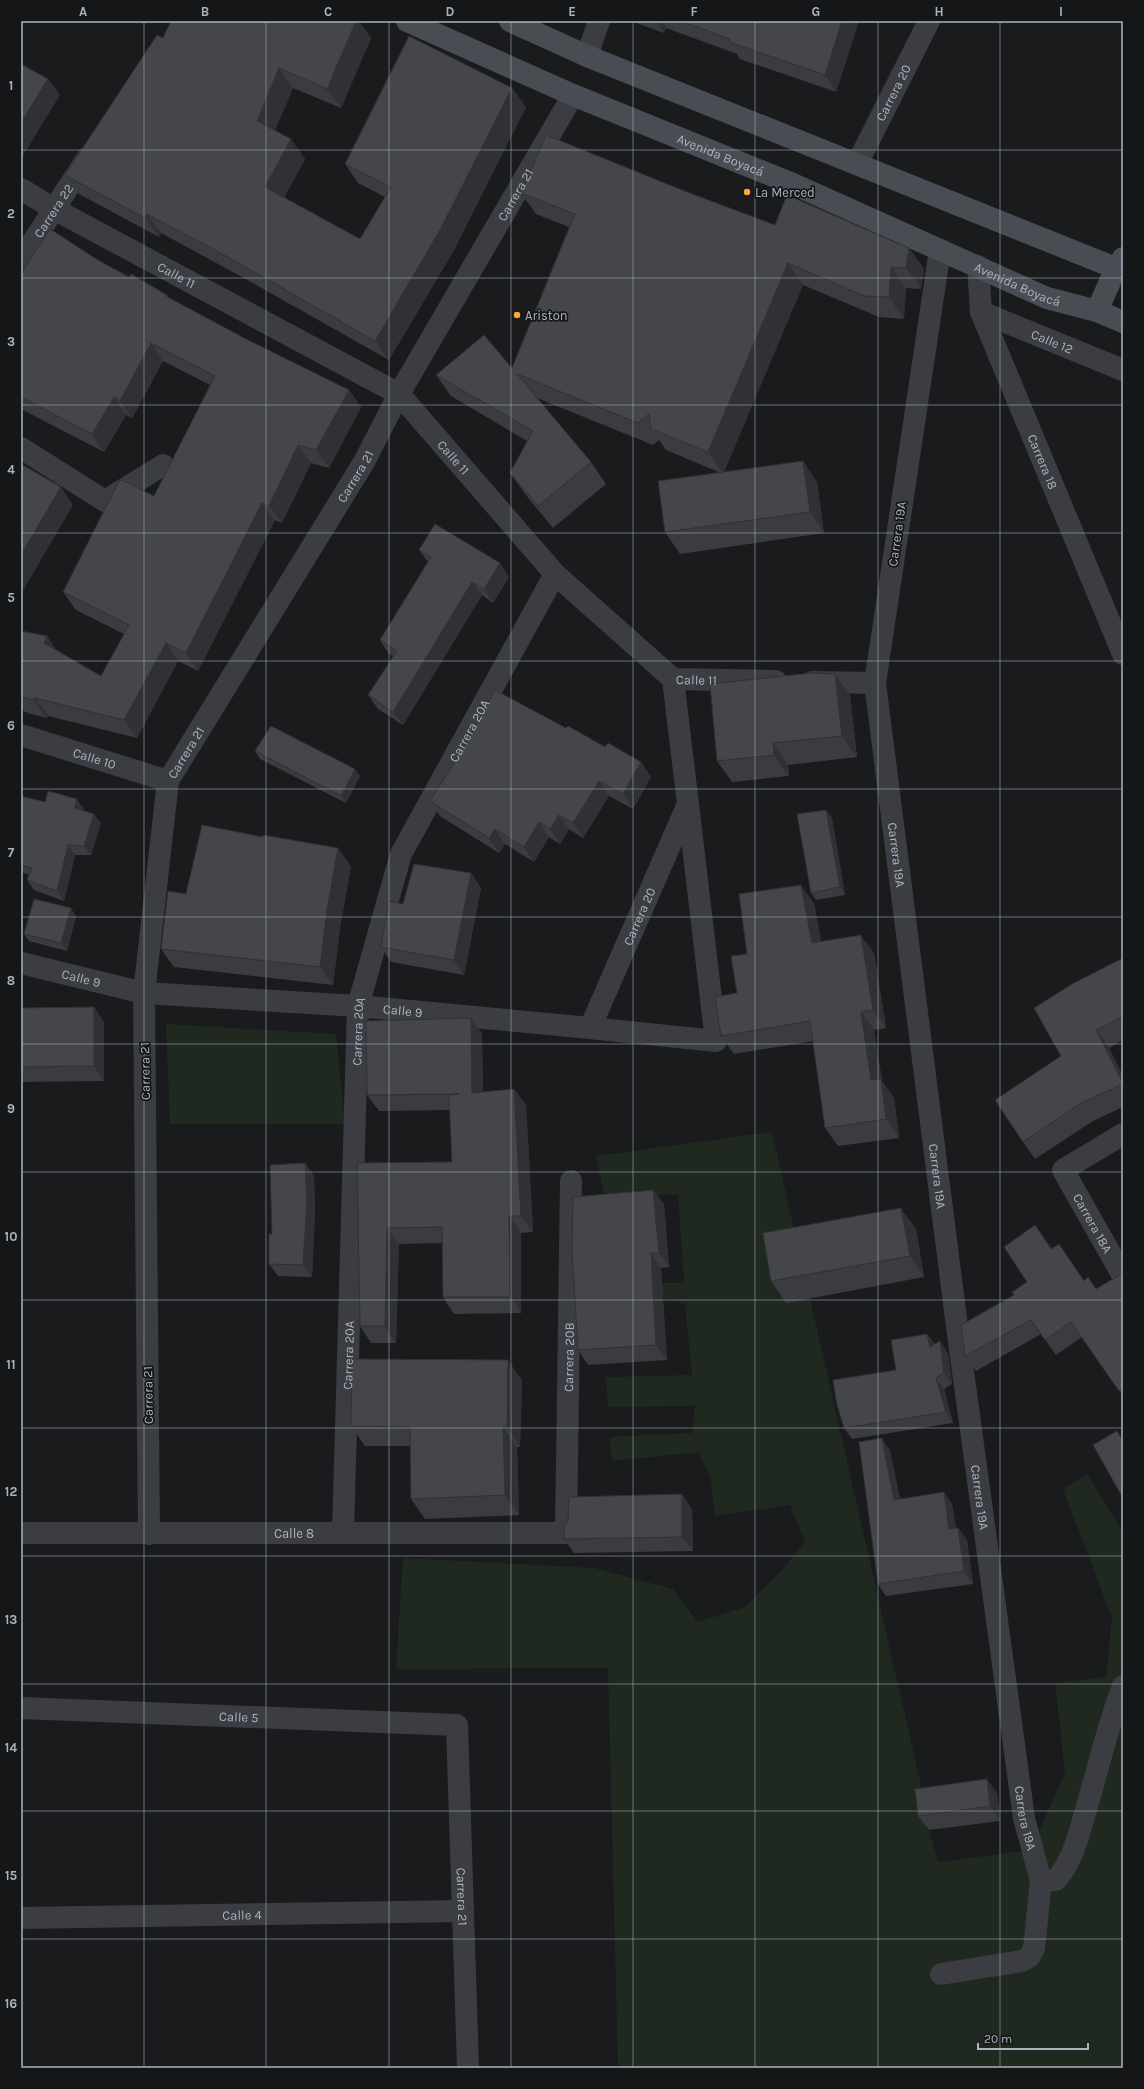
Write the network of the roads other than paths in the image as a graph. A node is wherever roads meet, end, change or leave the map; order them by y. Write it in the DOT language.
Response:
graph roads {
  1 [pos="407,21"];
  2 [pos="510,21"];
  3 [pos="599,21"];
  4 [pos="929,21"];
  5 [pos="587,56"];
  6 [pos="573,96"];
  7 [pos="101,137"];
  8 [pos="857,164"];
  9 [pos="21,189"];
  10 [pos="54,208"];
  11 [pos="940,250"];
  12 [pos="21,260"];
  13 [pos="1121,265"];
  14 [pos="978,266"];
  15 [pos="981,312"];
  16 [pos="1097,312"];
  17 [pos="1123,322"];
  18 [pos="1123,370"];
  19 [pos="399,394"];
  20 [pos="21,448"];
  21 [pos="162,465"];
  22 [pos="555,574"];
  23 [pos="1123,654"];
  24 [pos="673,679"];
  25 [pos="875,683"];
  26 [pos="21,735"];
  27 [pos="168,781"];
  28 [pos="688,804"];
  29 [pos="21,963"];
  30 [pos="144,994"];
  31 [pos="358,1006"];
  32 [pos="590,1028"];
  33 [pos="1123,1134"];
  34 [pos="571,1181"];
  35 [pos="1123,1276"];
  36 [pos="21,1533"];
  37 [pos="343,1533"];
  38 [pos="566,1533"];
  39 [pos="149,1534"];
  40 [pos="1123,1686"];
  41 [pos="21,1708"];
  42 [pos="457,1725"];
  43 [pos="1041,1881"];
  44 [pos="463,1911"];
  45 [pos="21,1918"];
  46 [pos="940,1974"];
  47 [pos="468,2068"];
  1 -- 6 [label="main road, Avenida Boyacá"];
  2 -- 5 [label="main road"];
  3 -- 5 [label="street"];
  4 -- 8 [label="street, Carrera 20"];
  5 -- 8 [label="main road"];
  6 -- 11 [label="main road, Avenida Boyacá"];
  6 -- 19 [label="street, Carrera 21"];
  7 -- 10 [label="street, Carrera 22"];
  8 -- 13 [label="main road"];
  9 -- 10 [label="street, Calle 11"];
  10 -- 12 [label="street, Carrera 22"];
  10 -- 19 [label="street, Calle 11"];
  11 -- 14 [label="main road, Avenida Boyacá"];
  11 -- 25 [label="street, Carrera 19A"];
  13 -- 16 [label="main road"];
  14 -- 15 [label="street, Carrera 18"];
  14 -- 16 [label="main road, Avenida Boyacá"];
  15 -- 18 [label="street, Calle 12"];
  15 -- 23 [label="street, Carrera 18"];
  16 -- 17 [label="main road, Avenida Boyacá"];
  19 -- 22 [label="street, Calle 11"];
  19 -- 27 [label="street, Carrera 21"];
  20 -- 21 [label="street"];
  22 -- 24 [label="street, Calle 11"];
  22 -- 31 [label="street, Carrera 20A"];
  24 -- 25 [label="street, Calle 11"];
  24 -- 28 [label="street"];
  25 -- 43 [label="street, Carrera 19A"];
  26 -- 27 [label="street, Calle 10"];
  27 -- 30 [label="street, Carrera 21"];
  28 -- 32 [label="street, Carrera 20"];
  28 -- 32 [label="street, Calle 9"];
  29 -- 30 [label="street, Calle 9"];
  30 -- 31 [label="street, Calle 9"];
  30 -- 39 [label="street, Carrera 21"];
  31 -- 32 [label="street, Calle 9"];
  31 -- 37 [label="street, Carrera 20A"];
  33 -- 35 [label="street, Carrera 18A"];
  34 -- 38 [label="street, Carrera 20B"];
  36 -- 39 [label="street, Calle 8"];
  37 -- 38 [label="street, Calle 8"];
  37 -- 39 [label="street, Calle 8"];
  40 -- 43 [label="street"];
  41 -- 42 [label="street, Calle 5"];
  42 -- 44 [label="street, Carrera 21"];
  43 -- 46 [label="street"];
  44 -- 45 [label="street, Calle 4"];
  44 -- 47 [label="street, Carrera 21"];
}
